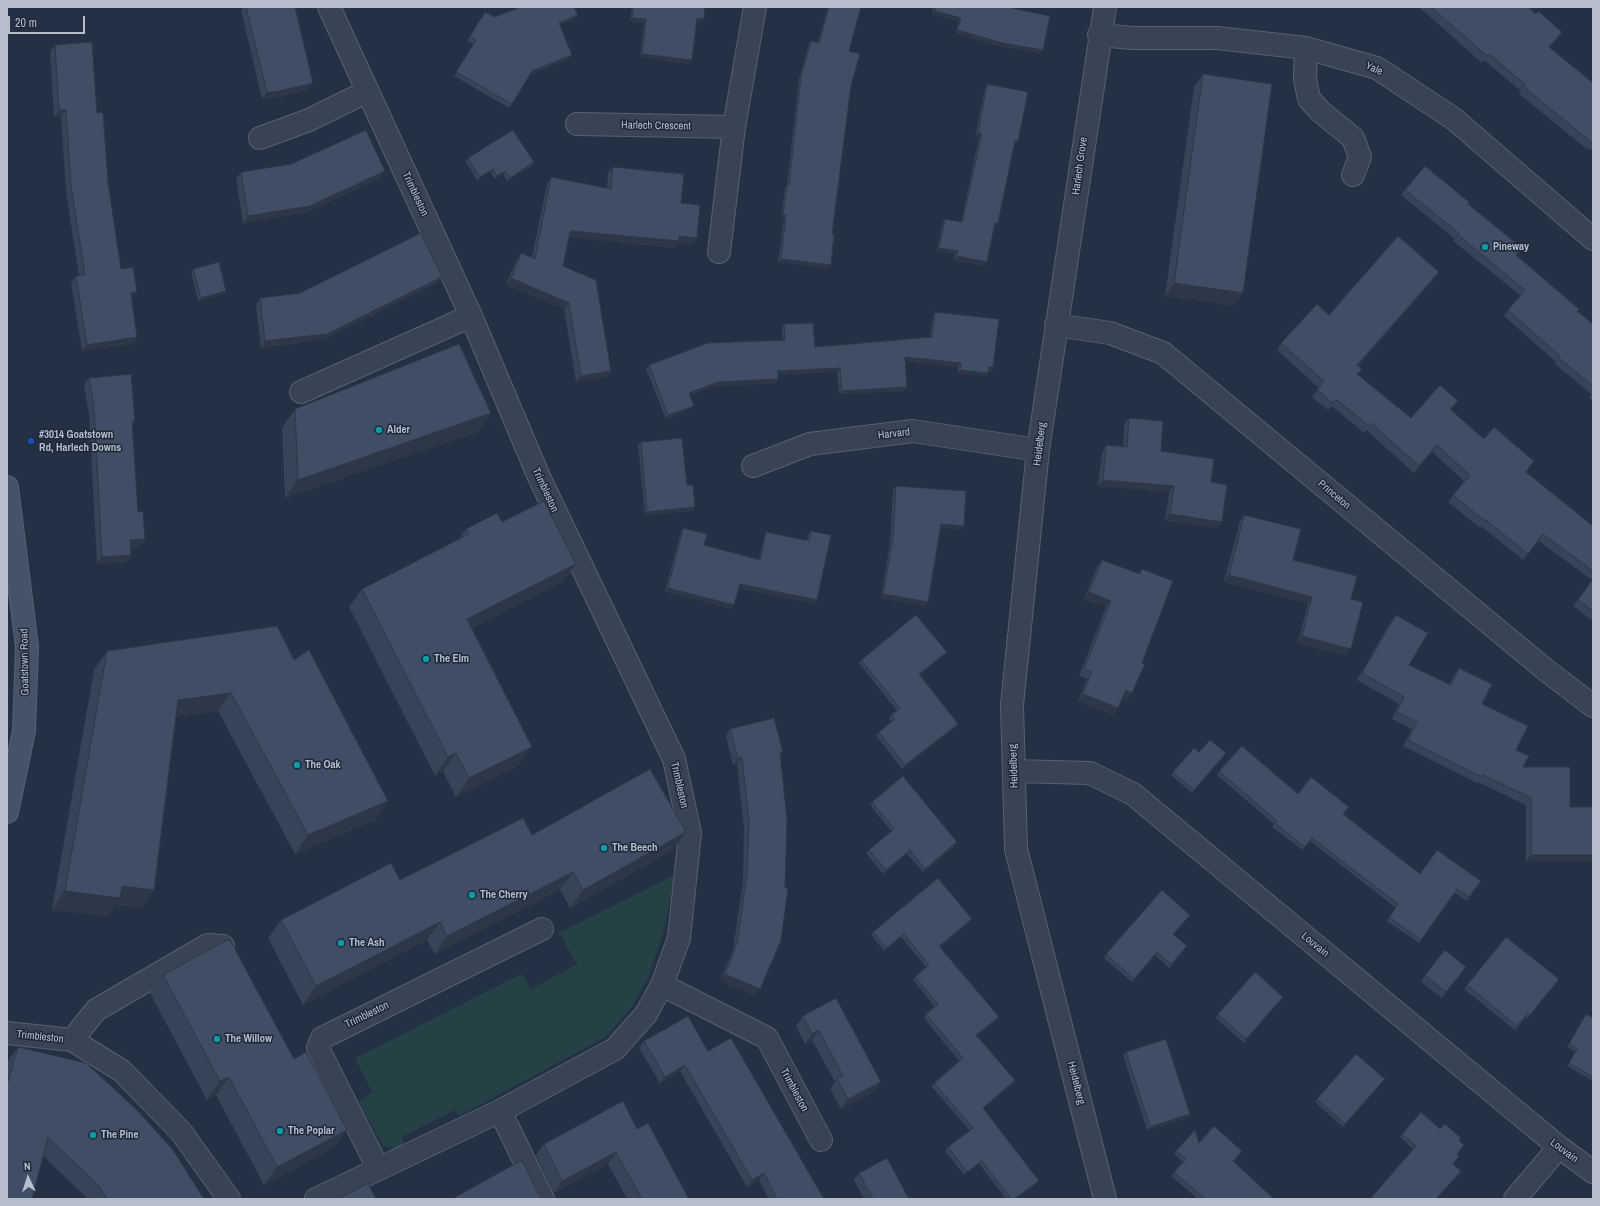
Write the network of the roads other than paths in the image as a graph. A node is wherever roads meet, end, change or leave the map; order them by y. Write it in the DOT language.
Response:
graph roads {
  1 [pos="329,7"];
  2 [pos="755,7"];
  3 [pos="1105,7"];
  4 [pos="1099,35"];
  5 [pos="1306,48"];
  6 [pos="368,91"];
  7 [pos="577,124"];
  8 [pos="734,127"];
  9 [pos="260,138"];
  10 [pos="1353,175"];
  11 [pos="1593,239"];
  12 [pos="719,252"];
  13 [pos="471,316"];
  14 [pos="1056,325"];
  15 [pos="301,392"];
  16 [pos="1038,450"];
  17 [pos="753,466"];
  18 [pos="7,487"];
  19 [pos="1593,706"];
  20 [pos="1015,771"];
  21 [pos="7,812"];
  22 [pos="542,929"];
  23 [pos="223,946"];
  24 [pos="662,985"];
  25 [pos="7,1033"];
  26 [pos="72,1040"];
  27 [pos="500,1111"];
  28 [pos="821,1140"];
  29 [pos="1559,1147"];
  30 [pos="378,1168"];
  31 [pos="1593,1172"];
  32 [pos="229,1199"];
  33 [pos="316,1199"];
  34 [pos="543,1199"];
  35 [pos="1105,1199"];
  36 [pos="1515,1199"];
  1 -- 6 [label="street, Trimbleston"];
  2 -- 8 [label="street"];
  3 -- 4 [label="street, Harlech Grove"];
  4 -- 5 [label="street, Yale"];
  4 -- 14 [label="street, Harlech Grove"];
  5 -- 10 [label="street"];
  5 -- 11 [label="street, Yale"];
  6 -- 9 [label="street"];
  6 -- 13 [label="street, Trimbleston"];
  7 -- 8 [label="street, Harlech Crescent"];
  8 -- 12 [label="street"];
  13 -- 15 [label="street"];
  13 -- 24 [label="street, Trimbleston"];
  14 -- 16 [label="street, Heidelberg"];
  14 -- 19 [label="street, Princeton"];
  16 -- 17 [label="street, Harvard"];
  16 -- 20 [label="street, Heidelberg"];
  18 -- 21 [label="main road, Goatstown Road"];
  20 -- 29 [label="street, Louvain"];
  20 -- 35 [label="street, Heidelberg"];
  22 -- 30 [label="street, Trimbleston"];
  23 -- 26 [label="street, Trimbleston"];
  24 -- 27 [label="street, Trimbleston"];
  24 -- 28 [label="street, Trimbleston"];
  25 -- 26 [label="street, Trimbleston"];
  26 -- 32 [label="street, Trimbleston"];
  27 -- 30 [label="street, Trimbleston"];
  27 -- 34 [label="street"];
  29 -- 31 [label="street, Louvain"];
  29 -- 36 [label="street"];
  30 -- 33 [label="street, Trimbleston"];
}
